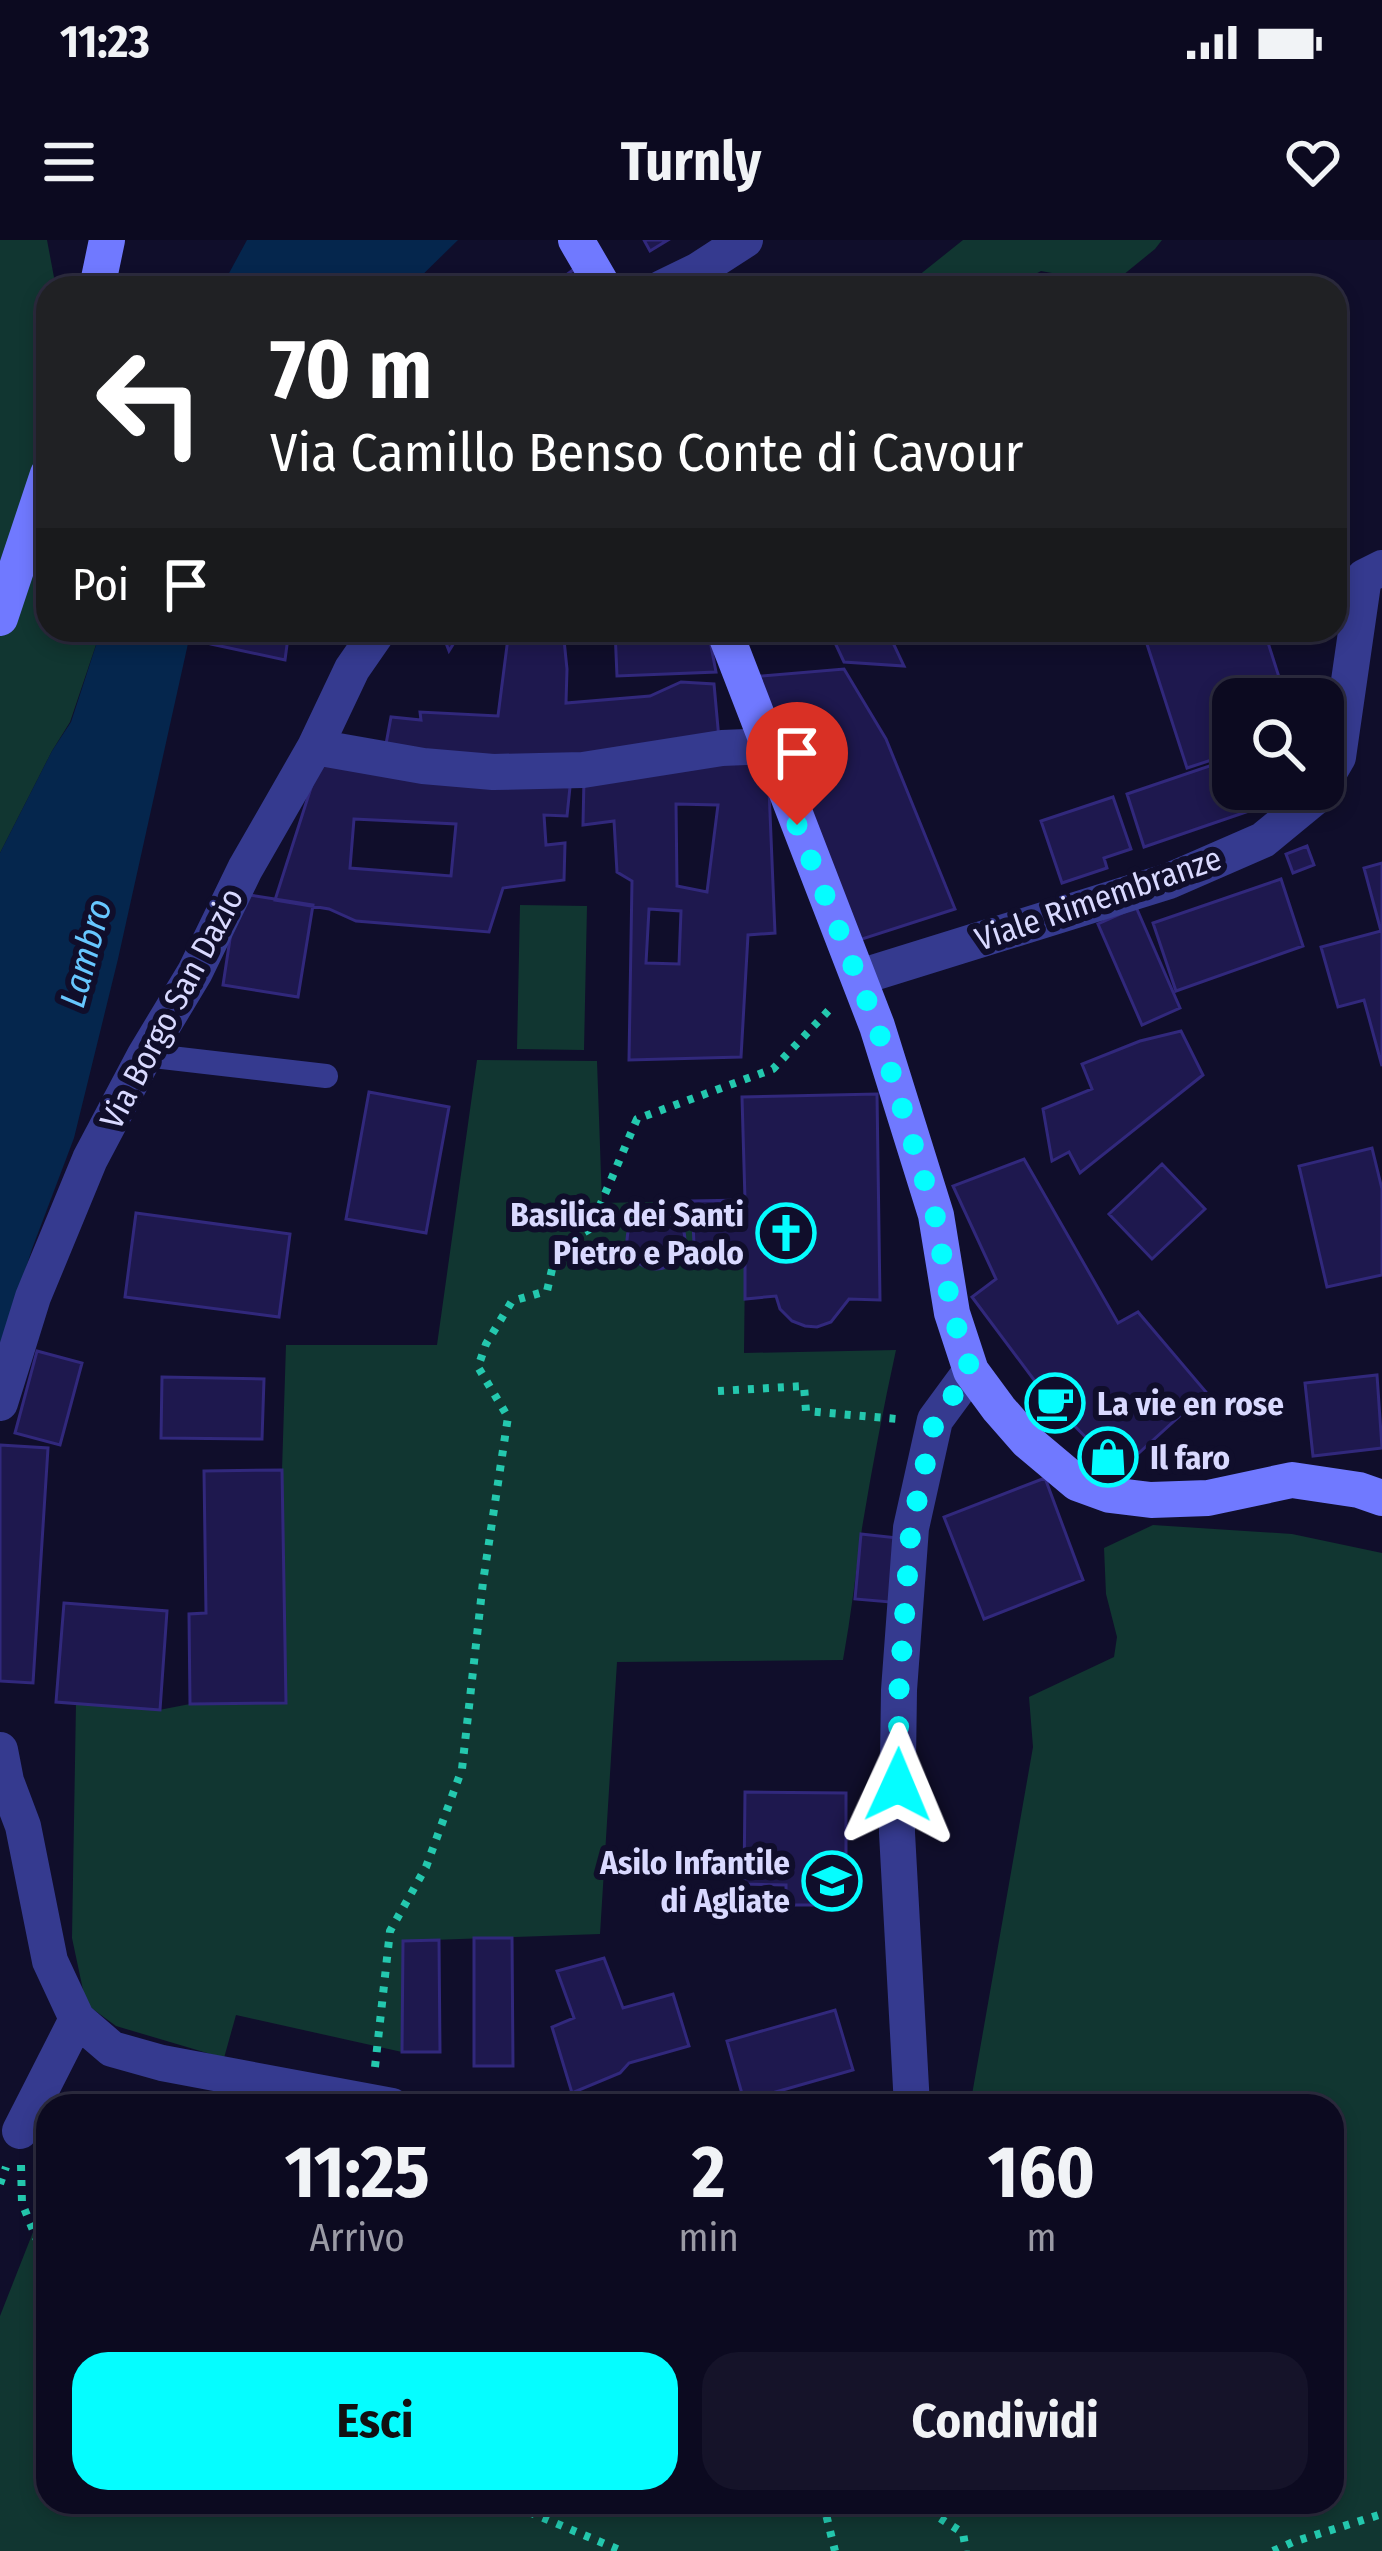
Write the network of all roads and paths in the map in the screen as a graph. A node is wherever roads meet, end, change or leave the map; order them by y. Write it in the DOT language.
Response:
graph roads {
  1 [pos="107,240"];
  2 [pos="576,240"];
  3 [pos="745,240"];
  4 [pos="100,276"];
  5 [pos="597,276"];
  6 [pos="687,276"];
  7 [pos="36,510"];
  8 [pos="1382,568"];
  9 [pos="0,618"];
  10 [pos="371,642"];
  11 [pos="729,642"];
  12 [pos="1344,715"];
  13 [pos="770,746"];
  14 [pos="315,747"];
  15 [pos="1299,810"];
  16 [pos="860,977"];
  17 [pos="145,1054"];
  18 [pos="326,1076"];
  19 [pos="971,1371"];
  20 [pos="718,1391"];
  21 [pos="0,1403"];
  22 [pos="881,1418"];
  23 [pos="1382,1498"];
  24 [pos="0,1750"];
  25 [pos="77,2019"];
  26 [pos="39,2094"];
  27 [pos="327,2094"];
  28 [pos="380,2094"];
  29 [pos="911,2094"];
  30 [pos="36,2100"];
  31 [pos="20,2132"];
  32 [pos="36,2237"];
  33 [pos="1382,2513"];
  34 [pos="532,2514"];
  35 [pos="826,2514"];
  36 [pos="933,2514"];
  37 [pos="622,2551"];
  38 [pos="836,2551"];
  39 [pos="966,2551"];
  40 [pos="1273,2551"];
  1 -- 4 [label="street"];
  2 -- 5 [label="street"];
  3 -- 6 [label="street"];
  7 -- 9 [label="street"];
  8 -- 12 [label="street, Viale Rimembranze"];
  10 -- 14 [label="street, Via Borgo San Dazio"];
  11 -- 13 [label="street"];
  13 -- 14 [label="street"];
  13 -- 16 [label="street"];
  14 -- 17 [label="street, Via Borgo San Dazio"];
  15 -- 16 [label="street, Viale Rimembranze"];
  16 -- 19 [label="street"];
  16 -- 28 [label="path"];
  17 -- 18 [label="lane"];
  17 -- 21 [label="street, Via Borgo San Dazio"];
  19 -- 23 [label="street"];
  19 -- 29 [label="street"];
  20 -- 22 [label="path"];
  24 -- 25 [label="street"];
  25 -- 26 [label="street"];
  25 -- 27 [label="street"];
  30 -- 31 [label="street"];
  31 -- 32 [label="path"];
  33 -- 40 [label="path"];
  34 -- 37 [label="path"];
  35 -- 38 [label="path"];
  36 -- 39 [label="path"];
}
